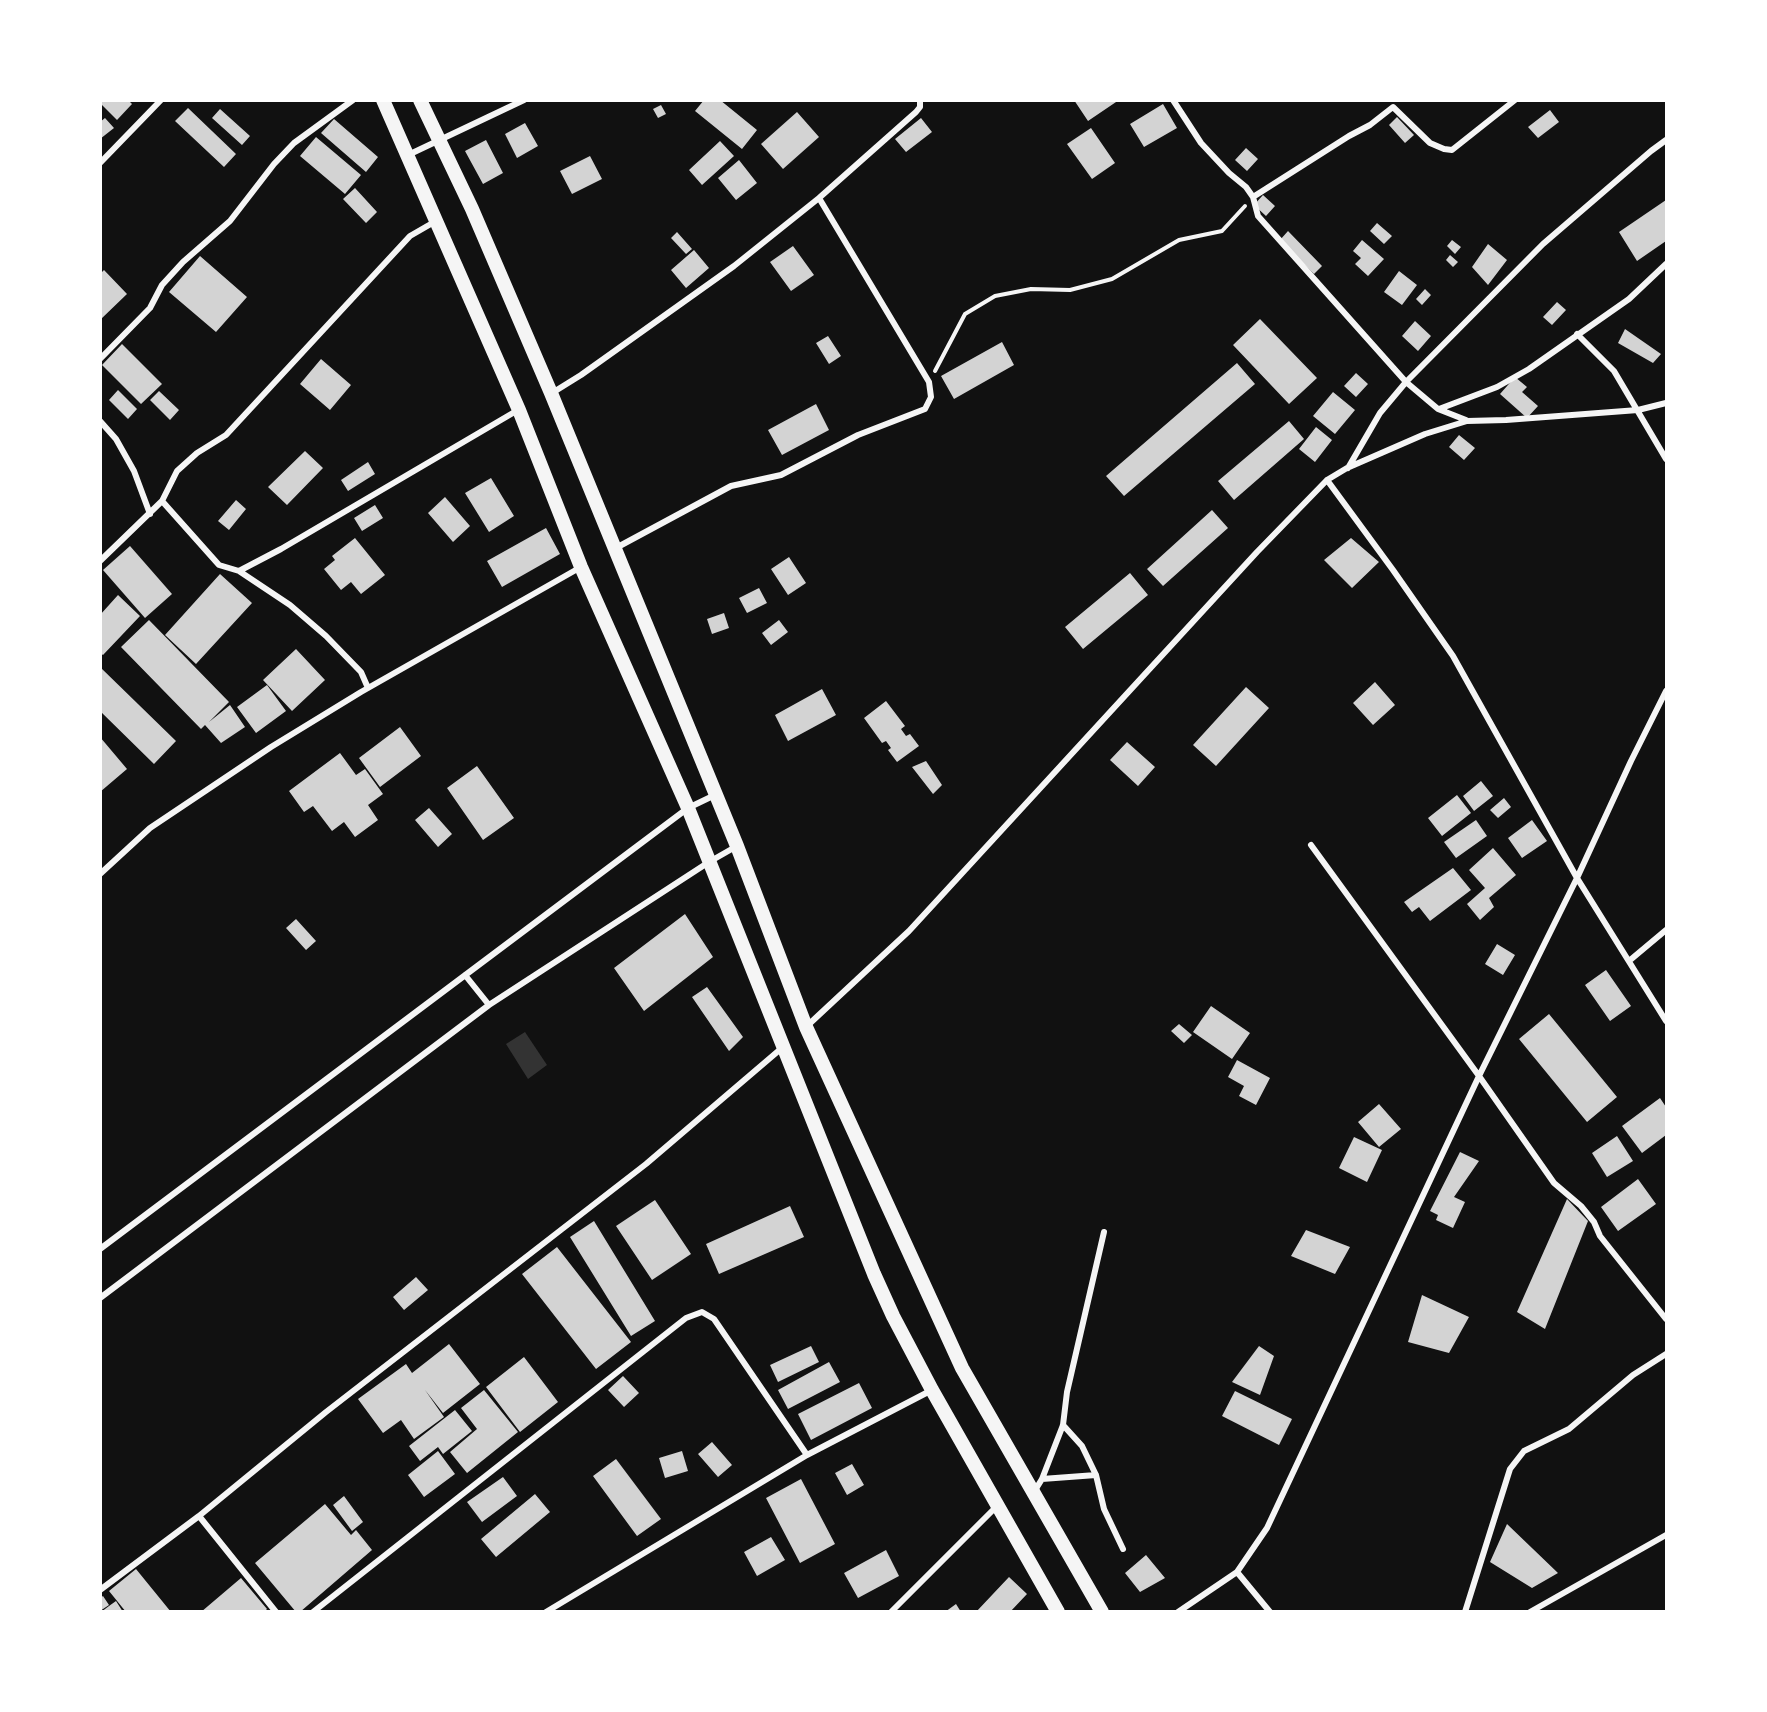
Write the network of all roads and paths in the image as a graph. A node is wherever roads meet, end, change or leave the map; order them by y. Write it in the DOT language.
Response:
graph roads {
  1 [pos="160,100"];
  2 [pos="353,100"];
  3 [pos="383,100"];
  4 [pos="420,100"];
  5 [pos="524,100"];
  6 [pos="920,100"];
  7 [pos="1173,100"];
  8 [pos="1515,100"];
  9 [pos="1394,104"];
  10 [pos="440,140"];
  11 [pos="1666,140"];
  12 [pos="407,156"];
  13 [pos="100,163"];
  14 [pos="1253,197"];
  15 [pos="819,198"];
  16 [pos="436,221"];
  17 [pos="1666,264"];
  18 [pos="1577,334"];
  19 [pos="100,358"];
  20 [pos="928,382"];
  21 [pos="1406,382"];
  22 [pos="551,393"];
  23 [pos="1666,403"];
  24 [pos="1438,409"];
  25 [pos="519,410"];
  26 [pos="1638,410"];
  27 [pos="100,421"];
  28 [pos="1467,421"];
  29 [pos="1666,459"];
  30 [pos="1347,468"];
  31 [pos="1327,480"];
  32 [pos="162,501"];
  33 [pos="150,514"];
  34 [pos="614,549"];
  35 [pos="100,561"];
  36 [pos="581,567"];
  37 [pos="239,571"];
  38 [pos="368,688"];
  39 [pos="1666,691"];
  40 [pos="716,795"];
  41 [pos="688,808"];
  42 [pos="1311,845"];
  43 [pos="737,846"];
  44 [pos="709,862"];
  45 [pos="100,874"];
  46 [pos="1577,878"];
  47 [pos="1666,930"];
  48 [pos="1629,960"];
  49 [pos="465,975"];
  50 [pos="489,1005"];
  51 [pos="1666,1021"];
  52 [pos="806,1027"];
  53 [pos="783,1047"];
  54 [pos="1479,1076"];
  55 [pos="1104,1232"];
  56 [pos="100,1249"];
  57 [pos="100,1298"];
  58 [pos="1666,1319"];
  59 [pos="1666,1354"];
  60 [pos="932,1390"];
  61 [pos="1063,1425"];
  62 [pos="807,1455"];
  63 [pos="1096,1475"];
  64 [pos="1042,1479"];
  65 [pos="1033,1493"];
  66 [pos="998,1504"];
  67 [pos="199,1516"];
  68 [pos="1666,1535"];
  69 [pos="1123,1549"];
  70 [pos="1237,1572"];
  71 [pos="100,1590"];
  72 [pos="276,1611"];
  73 [pos="313,1611"];
  74 [pos="546,1611"];
  75 [pos="891,1611"];
  76 [pos="1059,1611"];
  77 [pos="1102,1611"];
  78 [pos="1178,1611"];
  79 [pos="1270,1611"];
  80 [pos="1465,1611"];
  81 [pos="1530,1611"];
  1 -- 13 [label="street"];
  2 -- 19 [label="street"];
  3 -- 12 [label="main road"];
  4 -- 10 [label="main road"];
  5 -- 10 [label="street"];
  6 -- 15 [label="street"];
  7 -- 14 [label="street"];
  8 -- 9 [label="street"];
  9 -- 14 [label="street"];
  10 -- 12 [label="street"];
  10 -- 22 [label="main road"];
  11 -- 21 [label="street"];
  12 -- 16 [label="main road"];
  14 -- 20 [label="path"];
  14 -- 21 [label="street"];
  15 -- 20 [label="street"];
  15 -- 22 [label="street"];
  16 -- 25 [label="main road"];
  16 -- 32 [label="street"];
  17 -- 18 [label="street"];
  18 -- 24 [label="street"];
  18 -- 26 [label="street"];
  20 -- 34 [label="street"];
  21 -- 24 [label="street"];
  21 -- 30 [label="street"];
  22 -- 34 [label="main road"];
  23 -- 26 [label="street"];
  24 -- 28 [label="street"];
  25 -- 36 [label="main road"];
  25 -- 37 [label="street"];
  26 -- 28 [label="street"];
  26 -- 29 [label="street"];
  27 -- 33 [label="street"];
  28 -- 30 [label="street"];
  30 -- 31 [label="street"];
  31 -- 46 [label="street"];
  31 -- 52 [label="street"];
  32 -- 33 [label="street"];
  32 -- 37 [label="street"];
  33 -- 35 [label="street"];
  34 -- 40 [label="main road"];
  36 -- 38 [label="street"];
  36 -- 41 [label="main road"];
  37 -- 38 [label="street"];
  38 -- 45 [label="street"];
  39 -- 46 [label="street"];
  40 -- 41 [label="street"];
  40 -- 43 [label="main road"];
  41 -- 44 [label="main road"];
  41 -- 49 [label="street"];
  42 -- 54 [label="street"];
  43 -- 44 [label="street"];
  43 -- 52 [label="main road"];
  44 -- 50 [label="street"];
  44 -- 53 [label="main road"];
  46 -- 48 [label="street"];
  46 -- 54 [label="street"];
  47 -- 48 [label="street"];
  48 -- 51 [label="street"];
  49 -- 50 [label="street"];
  49 -- 56 [label="street"];
  50 -- 57 [label="street"];
  52 -- 65 [label="main road"];
  53 -- 60 [label="main road"];
  53 -- 67 [label="street"];
  54 -- 58 [label="street"];
  54 -- 70 [label="street"];
  55 -- 61 [label="street"];
  59 -- 80 [label="street"];
  60 -- 62 [label="street"];
  60 -- 66 [label="main road"];
  61 -- 63 [label="street"];
  61 -- 64 [label="street"];
  62 -- 73 [label="street"];
  62 -- 74 [label="street"];
  63 -- 64 [label="street"];
  63 -- 69 [label="street"];
  64 -- 65 [label="street"];
  65 -- 77 [label="main road"];
  66 -- 75 [label="street"];
  66 -- 76 [label="main road"];
  67 -- 71 [label="street"];
  67 -- 72 [label="street"];
  68 -- 81 [label="street"];
  70 -- 78 [label="street"];
  70 -- 79 [label="street"];
}
